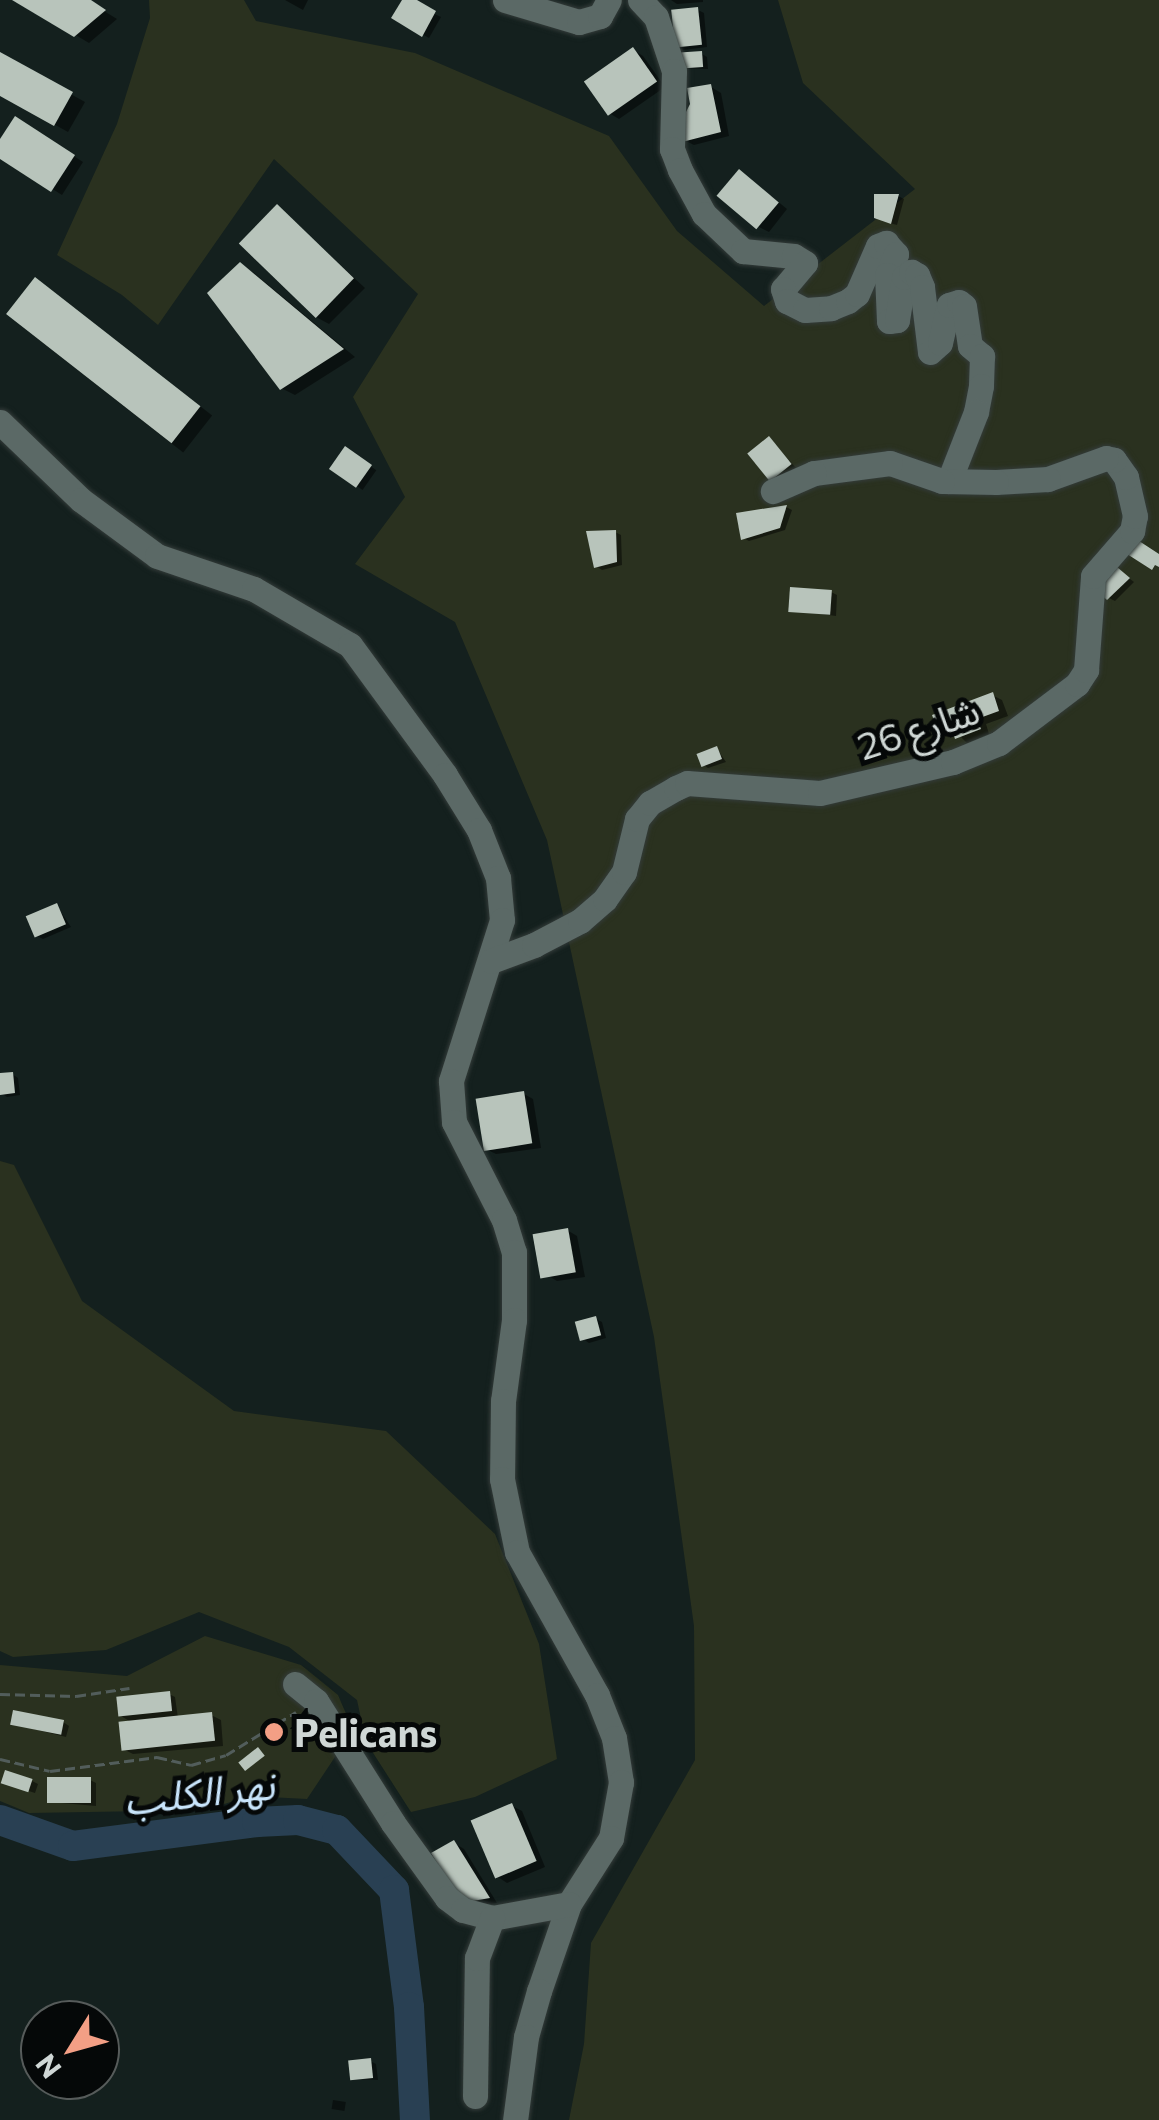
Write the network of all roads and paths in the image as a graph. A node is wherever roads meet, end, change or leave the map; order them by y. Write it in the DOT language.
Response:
graph roads {
  1 [pos="505,0"];
  2 [pos="609,0"];
  3 [pos="640,0"];
  4 [pos="0,422"];
  5 [pos="949,481"];
  6 [pos="773,491"];
  7 [pos="491,960"];
  8 [pos="295,1684"];
  9 [pos="129,1688"];
  10 [pos="0,1694"];
  11 [pos="316,1701"];
  12 [pos="0,1759"];
  13 [pos="569,1904"];
  14 [pos="492,1918"];
  15 [pos="474,2096"];
  16 [pos="516,2120"];
  1 -- 2 [label="street"];
  3 -- 5 [label="street"];
  4 -- 7 [label="street"];
  5 -- 6 [label="street, شارع 26"];
  5 -- 7 [label="street, شارع 26"];
  7 -- 13 [label="street"];
  8 -- 11 [label="street"];
  9 -- 10 [label="path"];
  11 -- 12 [label="path"];
  11 -- 14 [label="street"];
  13 -- 14 [label="street"];
  13 -- 16 [label="street"];
  14 -- 15 [label="street"];
}
